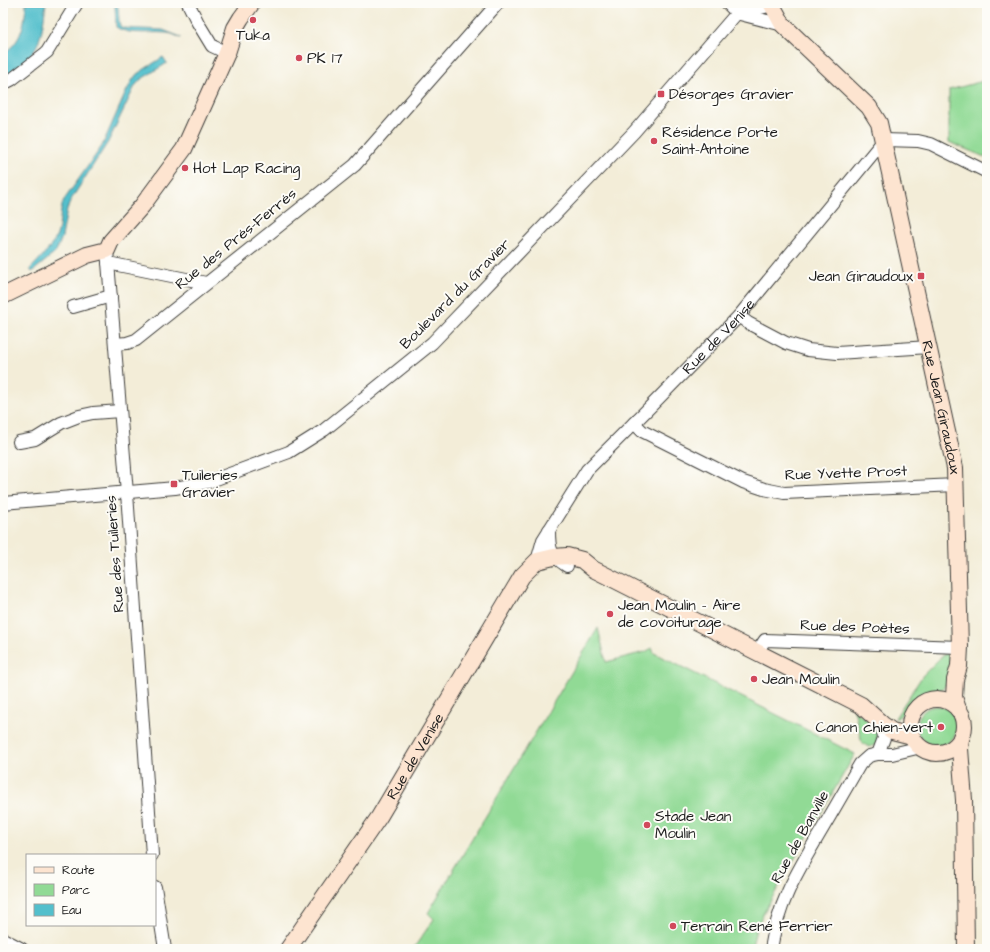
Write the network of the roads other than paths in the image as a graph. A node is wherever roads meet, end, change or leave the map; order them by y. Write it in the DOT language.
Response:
graph roads {
  1 [pos="77,3"];
  2 [pos="188,3"];
  3 [pos="252,3"];
  4 [pos="498,3"];
  5 [pos="727,3"];
  6 [pos="772,3"];
  7 [pos="737,13"];
  8 [pos="783,25"];
  9 [pos="228,53"];
  10 [pos="3,84"];
  11 [pos="884,140"];
  12 [pos="987,172"];
  13 [pos="107,257"];
  14 [pos="206,283"];
  15 [pos="3,296"];
  16 [pos="110,296"];
  17 [pos="73,307"];
  18 [pos="739,316"];
  19 [pos="115,344"];
  20 [pos="929,347"];
  21 [pos="120,411"];
  22 [pos="634,423"];
  23 [pos="19,442"];
  24 [pos="956,485"];
  25 [pos="127,493"];
  26 [pos="3,503"];
  27 [pos="549,529"];
  28 [pos="537,561"];
  29 [pos="560,561"];
  30 [pos="509,597"];
  31 [pos="960,647"];
  32 [pos="757,652"];
  33 [pos="955,680"];
  34 [pos="932,699"];
  35 [pos="958,709"];
  36 [pos="911,717"];
  37 [pos="882,724"];
  38 [pos="961,737"];
  39 [pos="916,741"];
  40 [pos="944,752"];
  41 [pos="878,754"];
  42 [pos="963,783"];
  43 [pos="152,854"];
  44 [pos="156,893"];
  45 [pos="3,939"];
  46 [pos="22,949"];
  47 [pos="165,949"];
  48 [pos="288,949"];
  49 [pos="771,949"];
  50 [pos="966,949"];
  1 -- 10 [label="street"];
  2 -- 9 [label="street"];
  3 -- 9 [label="main road"];
  4 -- 14 [label="street, Rue des Prés-Ferrés"];
  5 -- 7 [label="street"];
  6 -- 7 [label="street"];
  6 -- 8 [label="main road, Rue Jean Giraudoux"];
  7 -- 8 [label="street"];
  7 -- 25 [label="street, Boulevard du Gravier"];
  8 -- 11 [label="main road, Rue Jean Giraudoux"];
  9 -- 13 [label="main road"];
  11 -- 12 [label="street"];
  11 -- 18 [label="street, Rue de Venise"];
  11 -- 20 [label="main road, Rue Jean Giraudoux"];
  13 -- 14 [label="street"];
  13 -- 15 [label="main road"];
  13 -- 16 [label="street, Rue des Tuileries"];
  14 -- 19 [label="street, Rue des Prés-Ferrés"];
  16 -- 17 [label="street"];
  16 -- 19 [label="street, Rue des Tuileries"];
  18 -- 20 [label="street"];
  18 -- 22 [label="street, Rue de Venise"];
  19 -- 21 [label="street, Rue des Tuileries"];
  20 -- 24 [label="main road, Rue Jean Giraudoux"];
  21 -- 23 [label="street"];
  21 -- 25 [label="street, Rue des Tuileries"];
  22 -- 24 [label="street, Rue Yvette Prost"];
  22 -- 27 [label="street, Rue de Venise"];
  24 -- 31 [label="main road, Rue Jean Giraudoux"];
  25 -- 26 [label="street, Boulevard du Gravier"];
  25 -- 43 [label="street, Rue des Tuileries"];
  27 -- 28 [label="street, Rue de Venise"];
  27 -- 29 [label="street"];
  28 -- 29 [label="main road"];
  28 -- 30 [label="main road, Rue de Venise"];
  29 -- 30 [label="main road"];
  29 -- 32 [label="main road"];
  30 -- 48 [label="main road, Rue de Venise"];
  31 -- 32 [label="street, Rue des Poètes"];
  31 -- 33 [label="main road, Rue Jean Giraudoux"];
  32 -- 37 [label="main road"];
  33 -- 34 [label="main road"];
  33 -- 35 [label="main road, Rue Jean Giraudoux"];
  34 -- 35 [label="main road"];
  34 -- 36 [label="main road"];
  35 -- 38 [label="main road"];
  36 -- 37 [label="main road"];
  36 -- 39 [label="main road"];
  37 -- 39 [label="main road"];
  37 -- 41 [label="street"];
  38 -- 40 [label="main road"];
  38 -- 42 [label="main road"];
  39 -- 40 [label="main road"];
  39 -- 41 [label="street, Rue de Banville"];
  40 -- 42 [label="main road"];
  41 -- 49 [label="street, Rue de Banville"];
  42 -- 50 [label="main road"];
  44 -- 47 [label="street"];
  45 -- 46 [label="street"];
}
